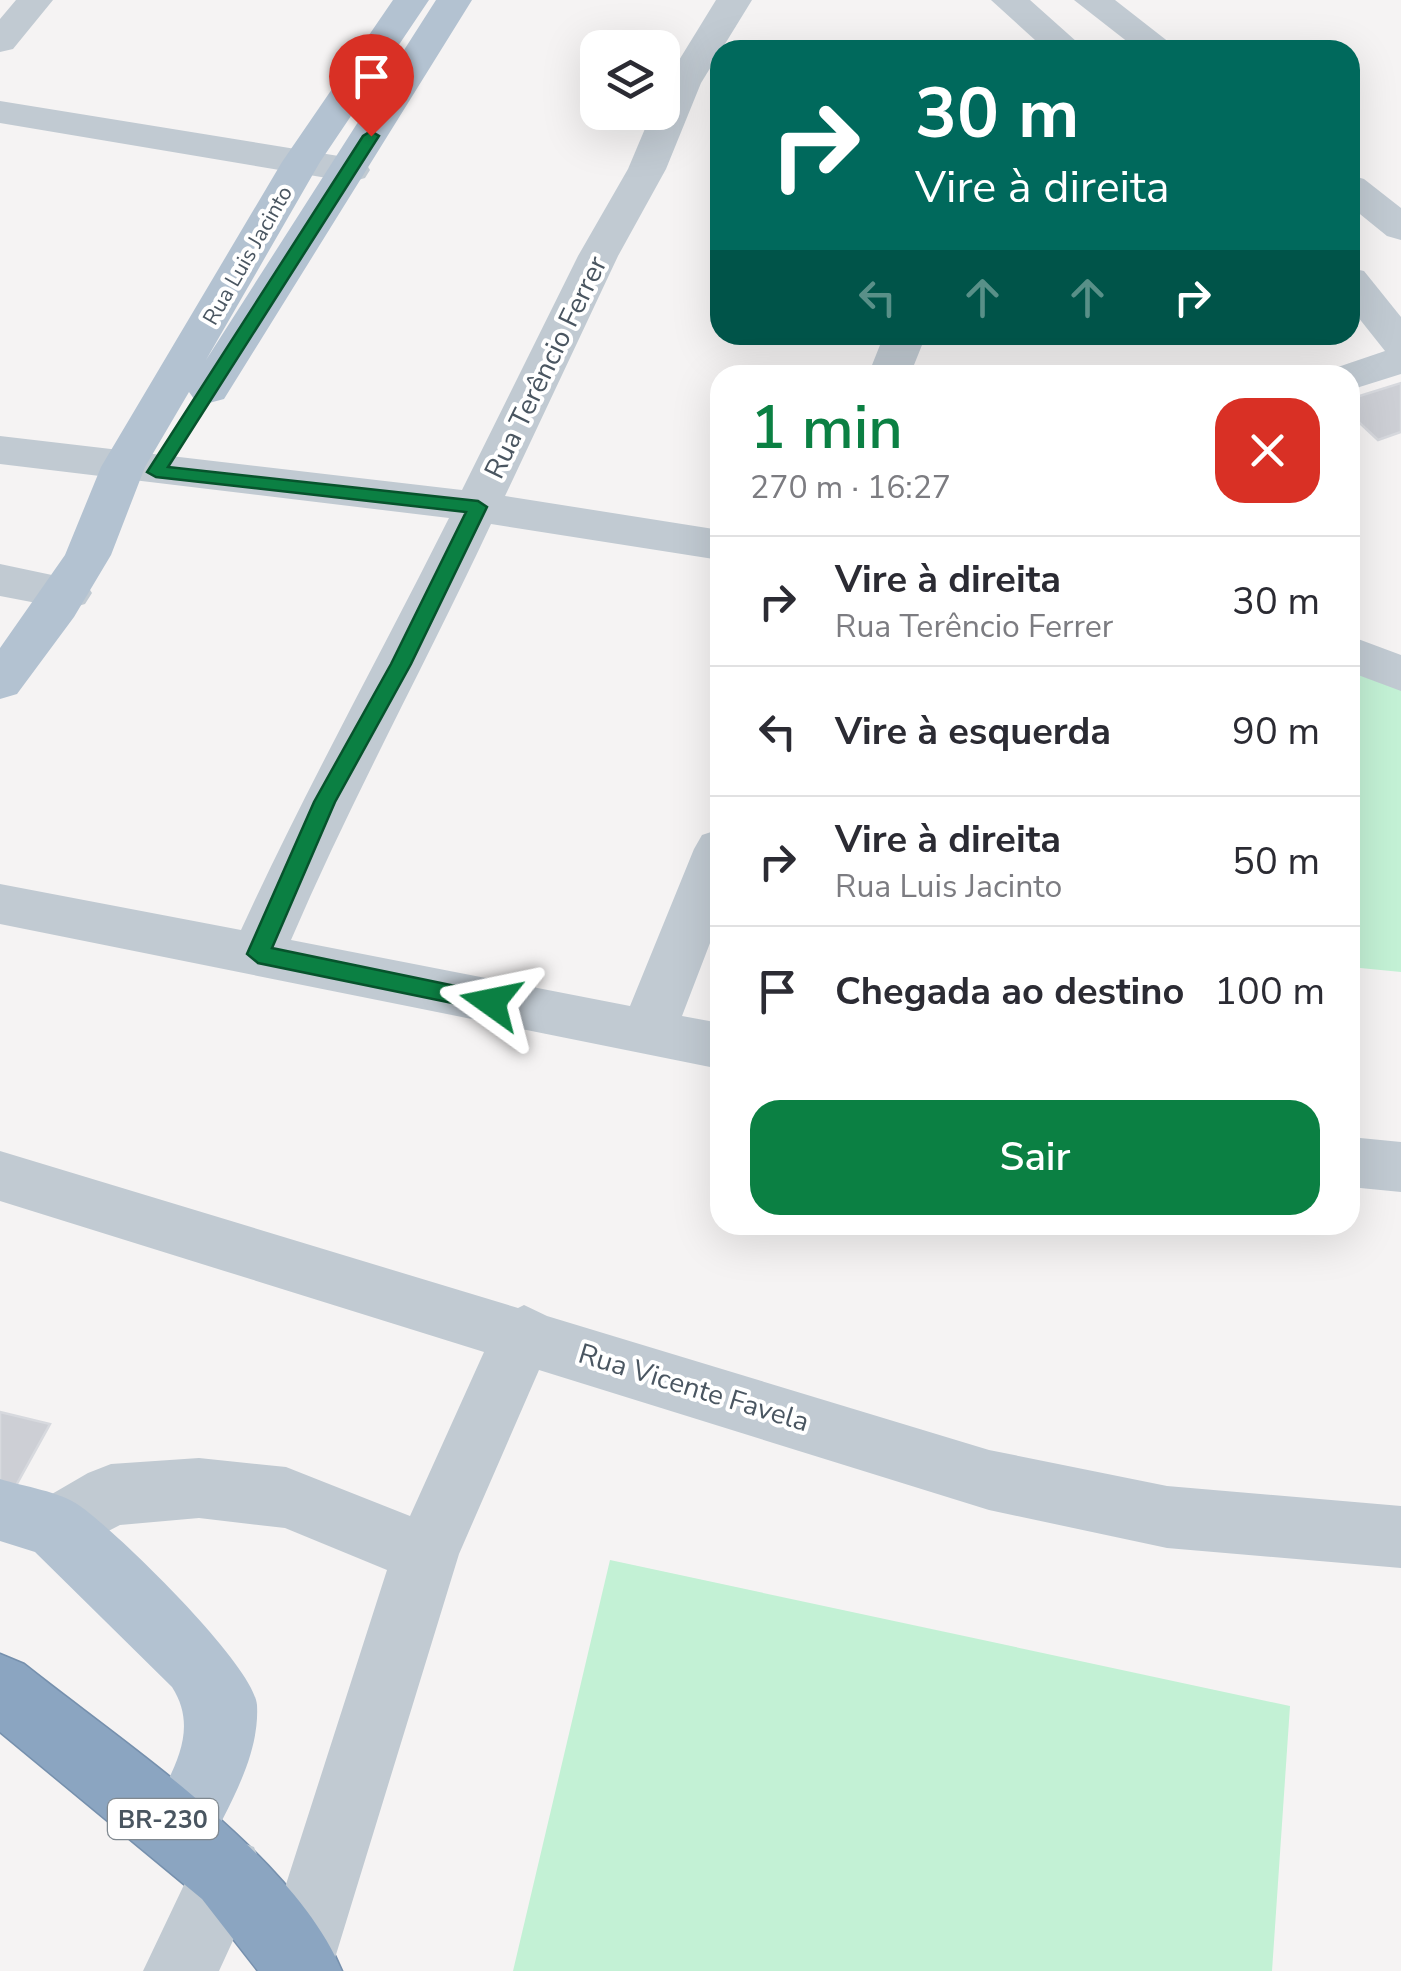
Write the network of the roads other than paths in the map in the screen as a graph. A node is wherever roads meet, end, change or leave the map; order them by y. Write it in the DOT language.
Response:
graph roads {
  1 [pos="34,0"];
  2 [pos="410,0"];
  3 [pos="454,0"];
  4 [pos="734,0"];
  5 [pos="1009,0"];
  6 [pos="1092,0"];
  7 [pos="1056,40"];
  8 [pos="1147,40"];
  9 [pos="0,41"];
  10 [pos="0,112"];
  11 [pos="302,162"];
  12 [pos="351,170"];
  13 [pos="1360,195"];
  14 [pos="1401,228"];
  15 [pos="1360,293"];
  16 [pos="1401,344"];
  17 [pos="1401,360"];
  18 [pos="1360,374"];
  19 [pos="0,450"];
  20 [pos="140,469"];
  21 [pos="478,507"];
  22 [pos="710,542"];
  23 [pos="0,580"];
  24 [pos="68,592"];
  25 [pos="1360,657"];
  26 [pos="1401,674"];
  27 [pos="0,682"];
  28 [pos="710,873"];
  29 [pos="0,904"];
  30 [pos="258,954"];
  31 [pos="646,1033"];
  32 [pos="710,1044"];
  33 [pos="1360,1163"];
  34 [pos="1401,1167"];
  35 [pos="0,1176"];
  36 [pos="524,1334"];
  37 [pos="28,1518"];
  38 [pos="1401,1537"];
  39 [pos="426,1554"];
  40 [pos="0,1688"];
  41 [pos="204,1852"];
  42 [pos="302,1965"];
  43 [pos="180,1971"];
  1 -- 9 [label="street"];
  2 -- 11 [label="main road, Rua Luis Jacinto"];
  3 -- 12 [label="main road, Rua Luis Jacinto"];
  4 -- 21 [label="street, Rua Terêncio Ferrer"];
  5 -- 7 [label="street"];
  6 -- 8 [label="street"];
  10 -- 11 [label="street"];
  11 -- 12 [label="street"];
  11 -- 20 [label="main road, Rua Luis Jacinto"];
  12 -- 20 [label="main road, Rua Luis Jacinto"];
  13 -- 14 [label="street"];
  15 -- 16 [label="street"];
  17 -- 18 [label="street"];
  19 -- 20 [label="street"];
  20 -- 21 [label="street"];
  20 -- 24 [label="main road, Rua Luis Jacinto"];
  21 -- 22 [label="street"];
  21 -- 30 [label="street, Rua Terêncio Ferrer"];
  23 -- 24 [label="street"];
  24 -- 27 [label="main road, Rua Luis Jacinto"];
  25 -- 26 [label="street"];
  28 -- 31 [label="street"];
  29 -- 30 [label="street"];
  30 -- 31 [label="street"];
  31 -- 32 [label="street"];
  33 -- 34 [label="street"];
  35 -- 36 [label="street, Rua Vicente Favela"];
  36 -- 38 [label="street, Rua Vicente Favela"];
  36 -- 39 [label="street"];
  37 -- 39 [label="street"];
  37 -- 41 [label="main road"];
  39 -- 42 [label="street"];
  40 -- 41 [label="highway, BR-230"];
  41 -- 42 [label="highway, BR-230"];
  41 -- 43 [label="street"];
}
